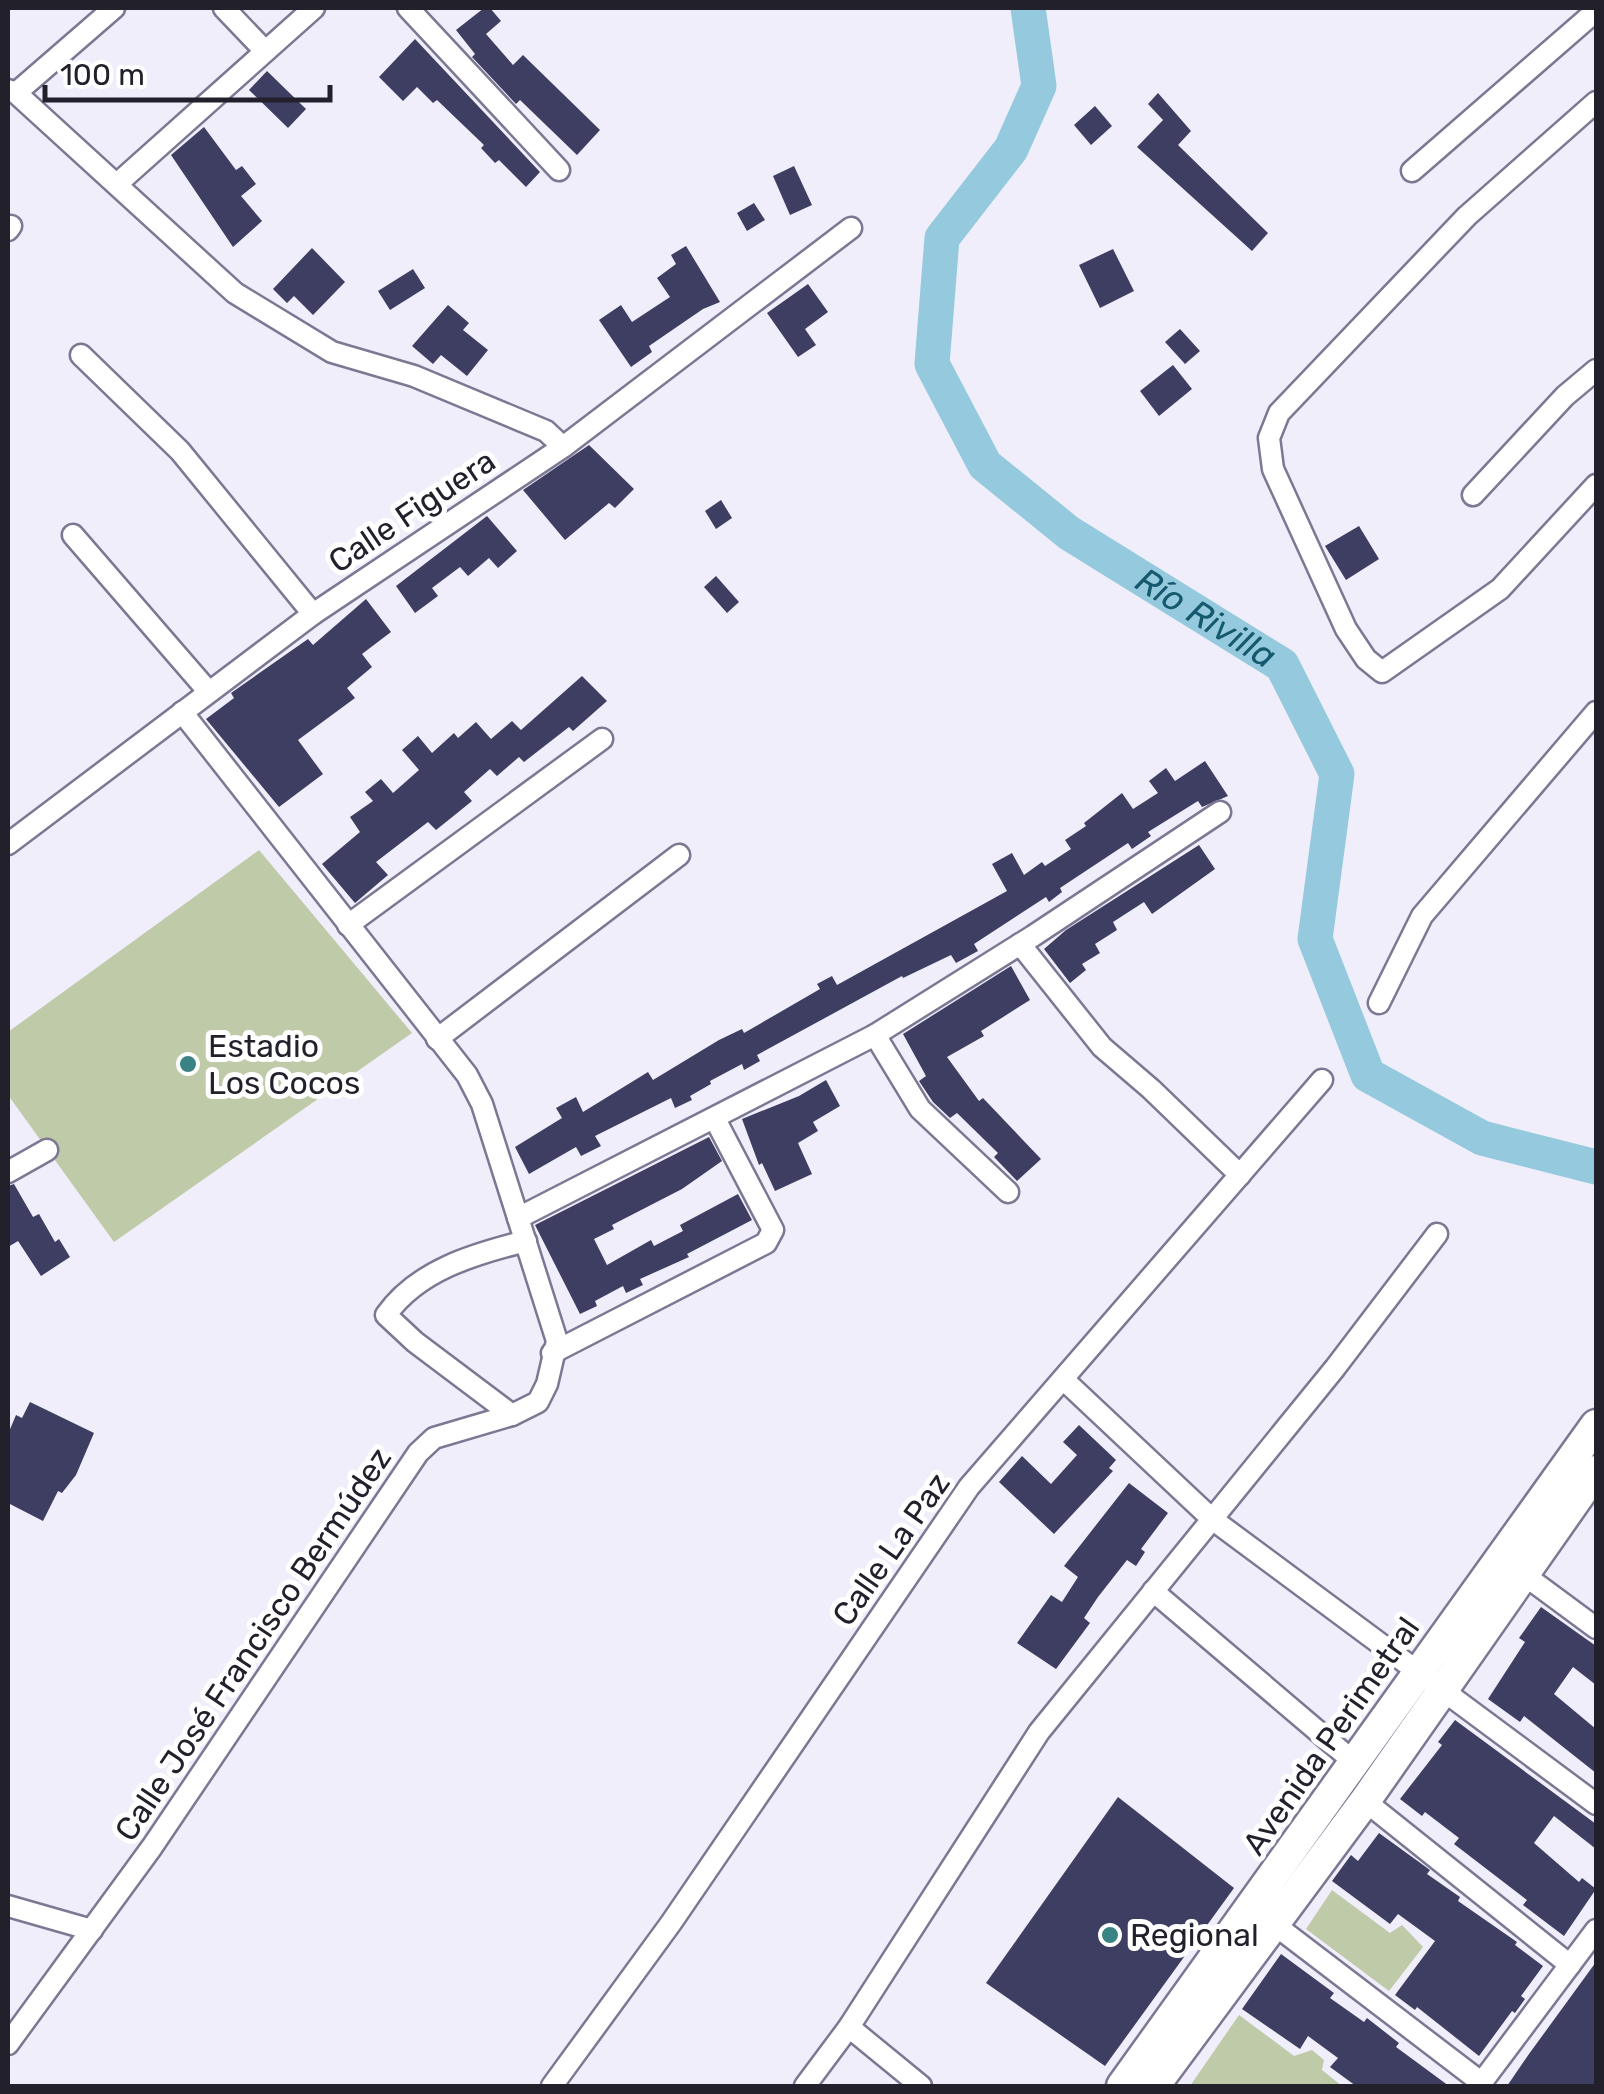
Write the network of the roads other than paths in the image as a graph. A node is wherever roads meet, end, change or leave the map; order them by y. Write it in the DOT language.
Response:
graph roads {
  1 [pos="114,8"];
  2 [pos="224,8"];
  3 [pos="314,8"];
  4 [pos="408,8"];
  5 [pos="1596,10"];
  6 [pos="265,51"];
  7 [pos="12,92"];
  8 [pos="1596,102"];
  9 [pos="558,170"];
  10 [pos="1412,170"];
  11 [pos="117,184"];
  12 [pos="850,228"];
  13 [pos="81,355"];
  14 [pos="1596,370"];
  15 [pos="562,447"];
  16 [pos="1596,485"];
  17 [pos="1473,495"];
  18 [pos="73,535"];
  19 [pos="313,614"];
  20 [pos="208,691"];
  21 [pos="182,712"];
  22 [pos="1596,712"];
  23 [pos="602,739"];
  24 [pos="1220,812"];
  25 [pos="8,844"];
  26 [pos="679,855"];
  27 [pos="348,925"];
  28 [pos="1020,944"];
  29 [pos="1380,1003"];
  30 [pos="875,1035"];
  31 [pos="437,1039"];
  32 [pos="1322,1080"];
  33 [pos="715,1119"];
  34 [pos="47,1150"];
  35 [pos="8,1172"];
  36 [pos="1240,1175"];
  37 [pos="1008,1192"];
  38 [pos="518,1218"];
  39 [pos="1437,1234"];
  40 [pos="526,1241"];
  41 [pos="552,1353"];
  42 [pos="1063,1379"];
  43 [pos="512,1415"];
  44 [pos="1593,1439"];
  45 [pos="1596,1471"];
  46 [pos="1212,1519"];
  47 [pos="1523,1574"];
  48 [pos="1153,1591"];
  49 [pos="1596,1628"];
  50 [pos="1431,1682"];
  51 [pos="1354,1762"];
  52 [pos="1365,1801"];
  53 [pos="1596,1804"];
  54 [pos="8,1906"];
  55 [pos="1275,1924"];
  56 [pos="92,1930"];
  57 [pos="1596,1930"];
  58 [pos="1570,1965"];
  59 [pos="849,2026"];
  60 [pos="8,2044"];
  61 [pos="1480,2085"];
  62 [pos="552,2086"];
  63 [pos="805,2086"];
  64 [pos="921,2086"];
  65 [pos="1122,2086"];
  66 [pos="1154,2086"];
  1 -- 7 [label="street"];
  2 -- 6 [label="street"];
  3 -- 6 [label="street"];
  4 -- 9 [label="street"];
  5 -- 10 [label="street"];
  6 -- 11 [label="street"];
  7 -- 11 [label="street"];
  8 -- 16 [label="street"];
  11 -- 15 [label="street"];
  12 -- 15 [label="street, Calle Figuera"];
  13 -- 19 [label="street"];
  14 -- 17 [label="street"];
  15 -- 19 [label="street, Calle Figuera"];
  18 -- 20 [label="street"];
  19 -- 20 [label="street, Calle Figuera"];
  20 -- 21 [label="street, Calle Figuera"];
  21 -- 25 [label="street, Calle Figuera"];
  21 -- 27 [label="street, Calle José Francisco Bermúdez"];
  22 -- 29 [label="street"];
  23 -- 27 [label="street"];
  24 -- 28 [label="street"];
  26 -- 31 [label="street"];
  27 -- 31 [label="street, Calle José Francisco Bermúdez"];
  28 -- 30 [label="street"];
  28 -- 36 [label="street"];
  30 -- 33 [label="street"];
  30 -- 37 [label="street"];
  31 -- 38 [label="street, Calle José Francisco Bermúdez"];
  32 -- 36 [label="street, Calle La Paz"];
  33 -- 38 [label="street"];
  33 -- 41 [label="street"];
  34 -- 35 [label="street"];
  36 -- 42 [label="street, Calle La Paz"];
  38 -- 40 [label="street, Calle José Francisco Bermúdez"];
  39 -- 46 [label="street"];
  40 -- 41 [label="street, Calle José Francisco Bermúdez"];
  40 -- 43 [label="street"];
  41 -- 43 [label="street, Calle José Francisco Bermúdez"];
  42 -- 46 [label="street"];
  42 -- 62 [label="street, Calle La Paz"];
  43 -- 56 [label="street, Calle José Francisco Bermúdez"];
  44 -- 50 [label="main road, Avenida Perimetral"];
  45 -- 47 [label="main road, Avenida Perimetral"];
  46 -- 48 [label="street"];
  46 -- 50 [label="street"];
  47 -- 49 [label="street"];
  47 -- 50 [label="main road, Avenida Perimetral"];
  48 -- 51 [label="street"];
  48 -- 59 [label="street"];
  50 -- 51 [label="main road, Avenida Perimetral"];
  50 -- 52 [label="main road, Avenida Perimetral"];
  50 -- 53 [label="street"];
  51 -- 65 [label="main road, Avenida Perimetral"];
  52 -- 55 [label="main road, Avenida Perimetral"];
  52 -- 58 [label="street"];
  54 -- 56 [label="street"];
  55 -- 61 [label="street"];
  55 -- 66 [label="main road, Avenida Perimetral"];
  56 -- 60 [label="street, Calle José Francisco Bermúdez"];
  57 -- 58 [label="street"];
  58 -- 61 [label="street"];
  59 -- 63 [label="street"];
  59 -- 64 [label="street"];
}
